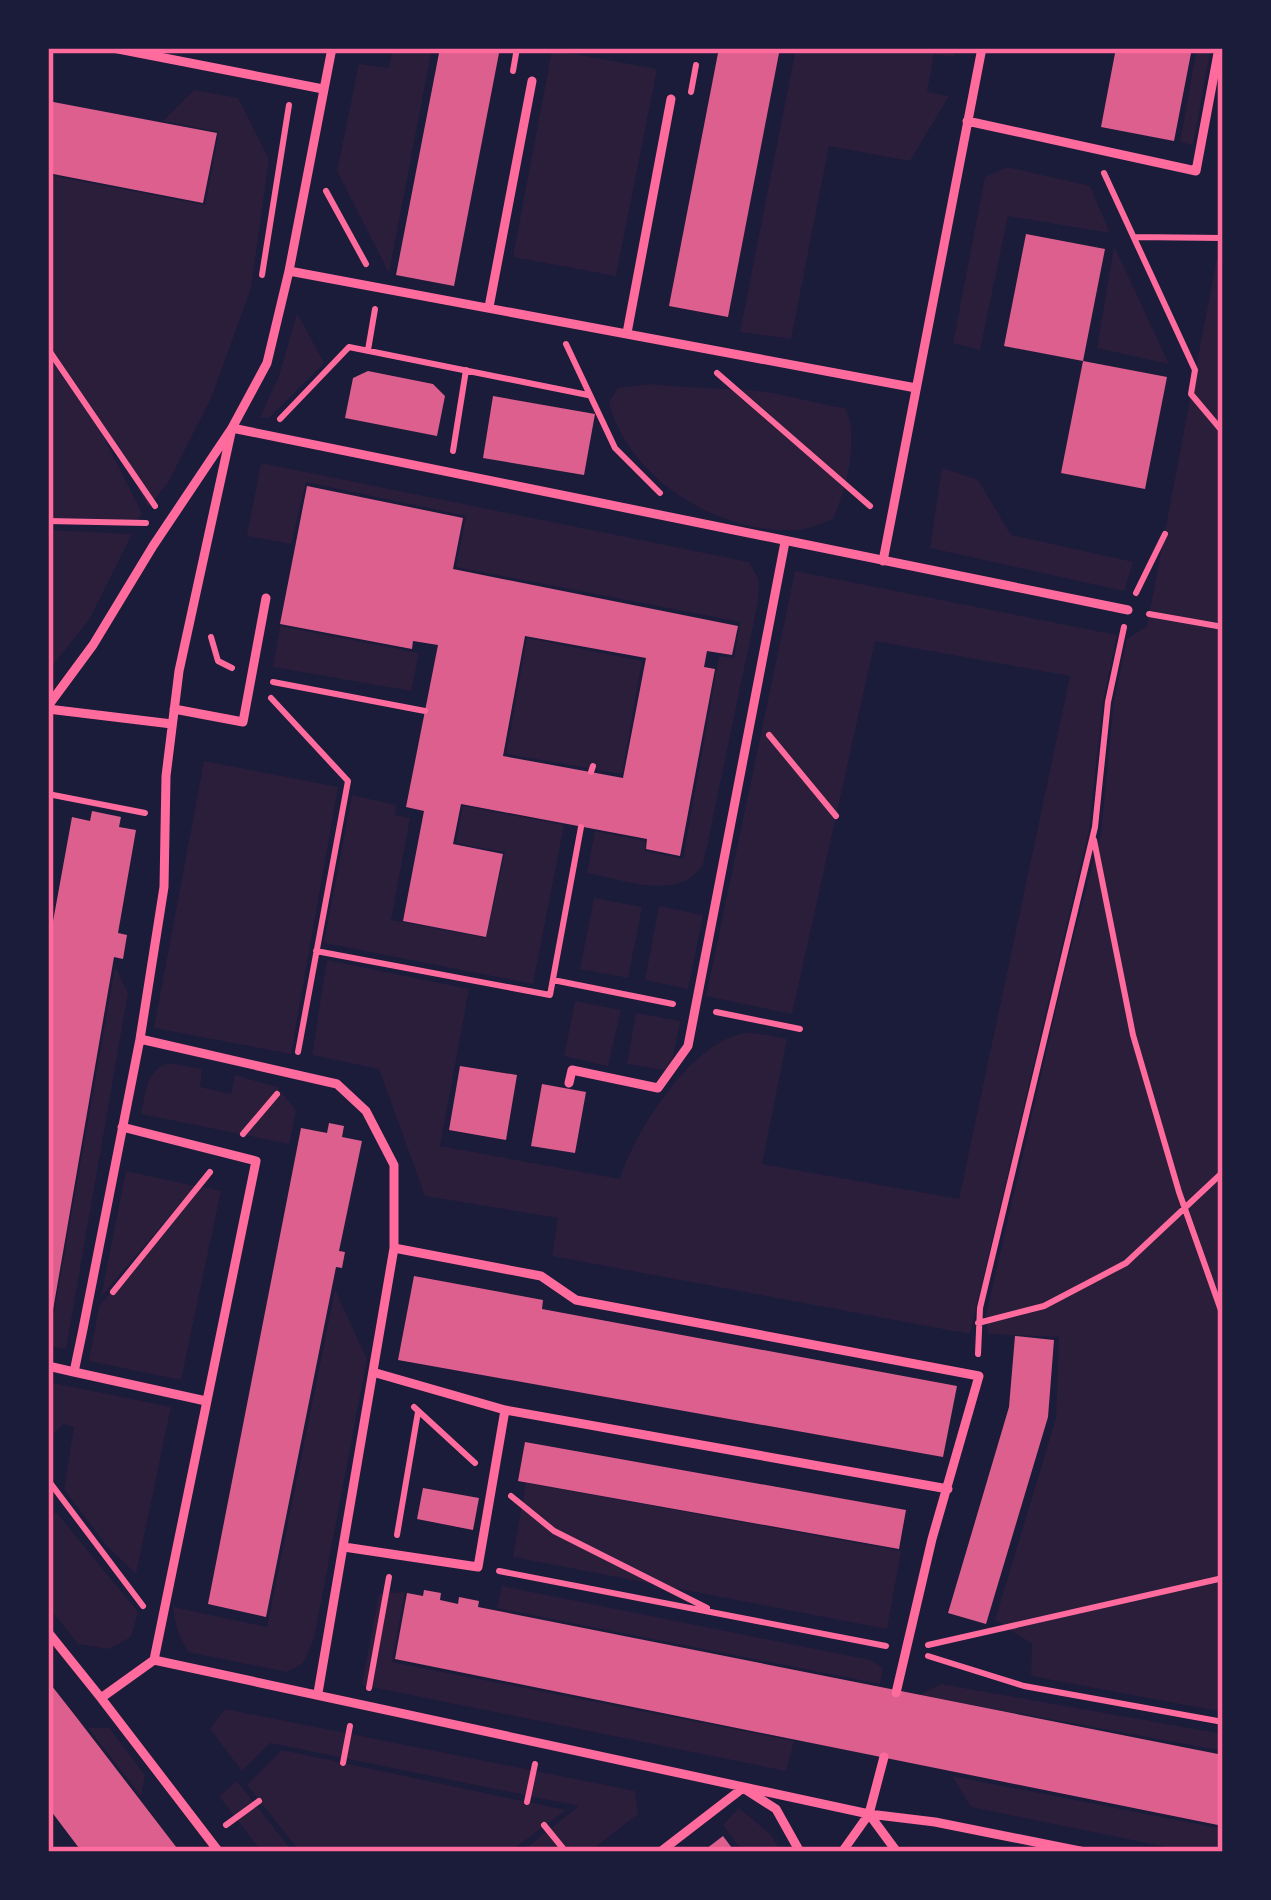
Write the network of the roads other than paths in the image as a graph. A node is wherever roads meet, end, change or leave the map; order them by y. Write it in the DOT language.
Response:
graph roads {
  1 [pos="113,48"];
  2 [pos="332,48"];
  3 [pos="982,48"];
  4 [pos="1219,48"];
  5 [pos="532,81"];
  6 [pos="323,89"];
  7 [pos="671,99"];
  8 [pos="967,121"];
  9 [pos="289,271"];
  10 [pos="489,307"];
  11 [pos="627,333"];
  12 [pos="916,388"];
  13 [pos="232,428"];
  14 [pos="785,542"];
  15 [pos="883,561"];
  16 [pos="266,598"];
  17 [pos="1128,610"];
  18 [pos="48,707"];
  19 [pos="174,709"];
  20 [pos="172,724"];
  21 [pos="140,1039"];
  22 [pos="569,1083"];
  23 [pos="122,1127"];
  24 [pos="394,1248"];
  25 [pos="48,1366"];
  26 [pos="74,1372"];
  27 [pos="376,1372"];
  28 [pos="206,1401"];
  29 [pos="505,1410"];
  30 [pos="948,1490"];
  31 [pos="344,1547"];
  32 [pos="48,1632"];
  33 [pos="154,1660"];
  34 [pos="317,1693"];
  35 [pos="896,1693"];
  36 [pos="101,1698"];
  37 [pos="884,1757"];
  38 [pos="743,1788"];
  39 [pos="869,1814"];
  40 [pos="219,1852"];
  41 [pos="660,1852"];
  42 [pos="800,1852"];
  43 [pos="842,1852"];
  44 [pos="897,1852"];
  45 [pos="1085,1852"];
  1 -- 6 [label="lane"];
  2 -- 6 [label="lane"];
  3 -- 8 [label="lane"];
  4 -- 8 [label="lane"];
  5 -- 10 [label="lane"];
  6 -- 9 [label="lane"];
  7 -- 11 [label="lane"];
  8 -- 12 [label="lane"];
  9 -- 10 [label="lane"];
  9 -- 13 [label="lane"];
  10 -- 11 [label="lane"];
  11 -- 12 [label="lane"];
  12 -- 15 [label="lane"];
  13 -- 14 [label="lane"];
  13 -- 18 [label="lane"];
  13 -- 19 [label="lane"];
  14 -- 15 [label="lane"];
  14 -- 22 [label="lane"];
  15 -- 17 [label="lane"];
  16 -- 19 [label="lane"];
  18 -- 20 [label="lane"];
  19 -- 20 [label="lane"];
  20 -- 21 [label="lane"];
  21 -- 23 [label="lane"];
  21 -- 24 [label="lane"];
  23 -- 26 [label="lane"];
  23 -- 28 [label="lane"];
  24 -- 27 [label="lane"];
  24 -- 30 [label="lane"];
  25 -- 26 [label="lane"];
  26 -- 28 [label="lane"];
  27 -- 29 [label="lane"];
  27 -- 31 [label="lane"];
  28 -- 33 [label="lane"];
  29 -- 30 [label="lane"];
  29 -- 31 [label="lane"];
  30 -- 35 [label="lane"];
  31 -- 34 [label="lane"];
  32 -- 36 [label="lane"];
  33 -- 34 [label="lane"];
  33 -- 36 [label="lane"];
  34 -- 38 [label="lane"];
  36 -- 40 [label="lane"];
  37 -- 39 [label="lane"];
  38 -- 39 [label="lane"];
  38 -- 41 [label="lane"];
  38 -- 42 [label="lane"];
  39 -- 43 [label="lane"];
  39 -- 44 [label="lane"];
  39 -- 45 [label="lane"];
}
